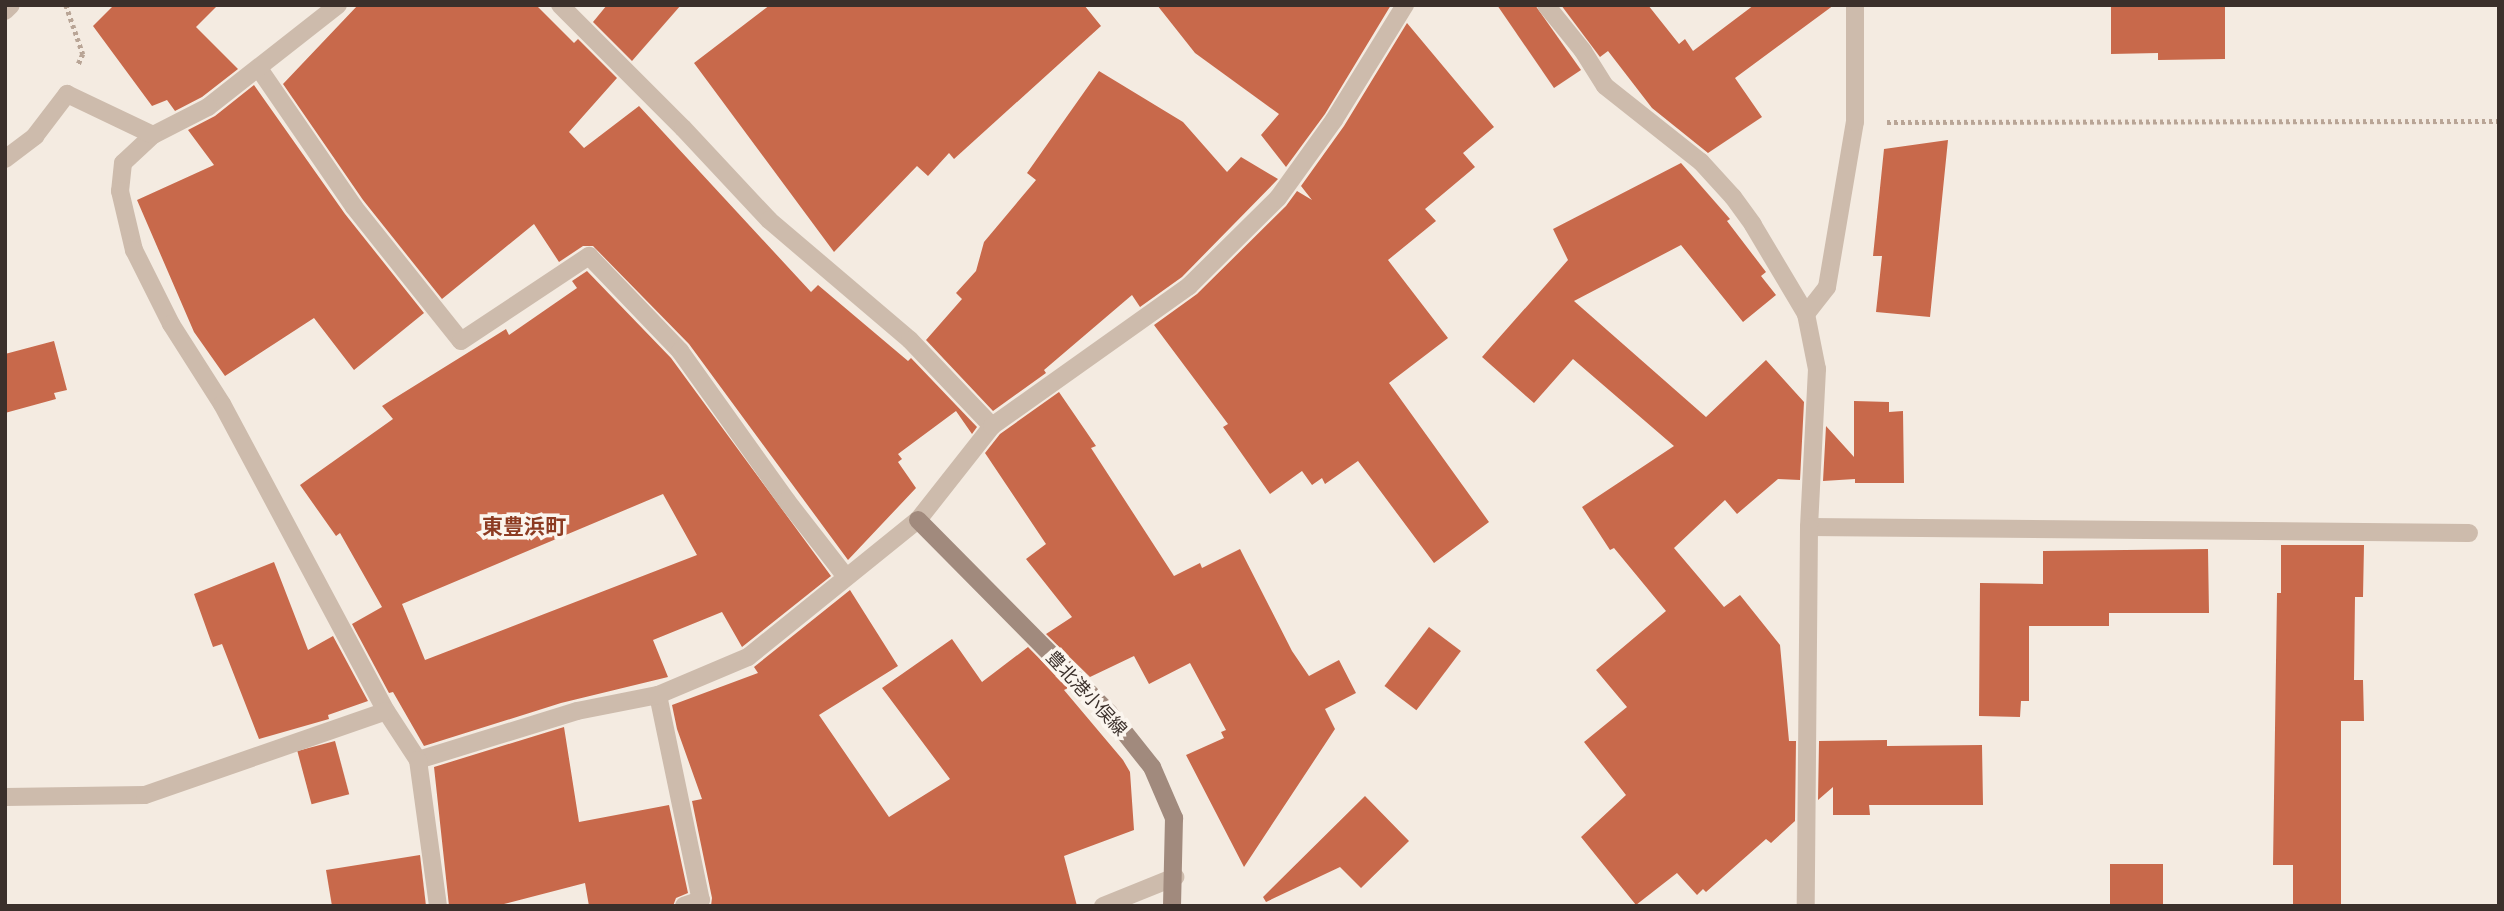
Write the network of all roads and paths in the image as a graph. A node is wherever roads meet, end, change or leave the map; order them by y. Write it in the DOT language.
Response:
graph roads {
  1 [pos="11,5"];
  2 [pos="338,5"];
  3 [pos="560,5"];
  4 [pos="1405,5"];
  5 [pos="1546,5"];
  6 [pos="1855,5"];
  7 [pos="5,11"];
  8 [pos="260,70"];
  9 [pos="2499,121"];
  10 [pos="1855,122"];
  11 [pos="153,135"];
  12 [pos="5,159"];
  13 [pos="1806,314"];
  14 [pos="992,426"];
  15 [pos="918,520"];
  16 [pos="1809,527"];
  17 [pos="2469,533"];
  18 [pos="846,577"];
  19 [pos="658,695"];
  20 [pos="386,711"];
  21 [pos="418,760"];
  22 [pos="5,797"];
  23 [pos="1175,877"];
  24 [pos="438,906"];
  25 [pos="684,906"];
  26 [pos="1103,906"];
  27 [pos="1171,906"];
  28 [pos="1806,906"];
  1 -- 7 [label="street"];
  2 -- 8 [label="street"];
  3 -- 14 [label="street"];
  4 -- 14 [label="street"];
  5 -- 13 [label="street"];
  6 -- 10 [label="street"];
  8 -- 11 [label="street"];
  8 -- 18 [label="street"];
  9 -- 10 [label="path"];
  10 -- 13 [label="street"];
  11 -- 12 [label="street"];
  11 -- 20 [label="street"];
  13 -- 16 [label="street"];
  14 -- 15 [label="street"];
  15 -- 18 [label="street"];
  15 -- 23 [label="main road, 豊北港小俣線"];
  16 -- 17 [label="street"];
  16 -- 28 [label="street"];
  18 -- 19 [label="street"];
  19 -- 21 [label="street"];
  19 -- 25 [label="street"];
  20 -- 21 [label="street"];
  20 -- 22 [label="street"];
  21 -- 24 [label="street"];
  23 -- 26 [label="street"];
  23 -- 27 [label="main road, 豊北港小俣線"];
}
